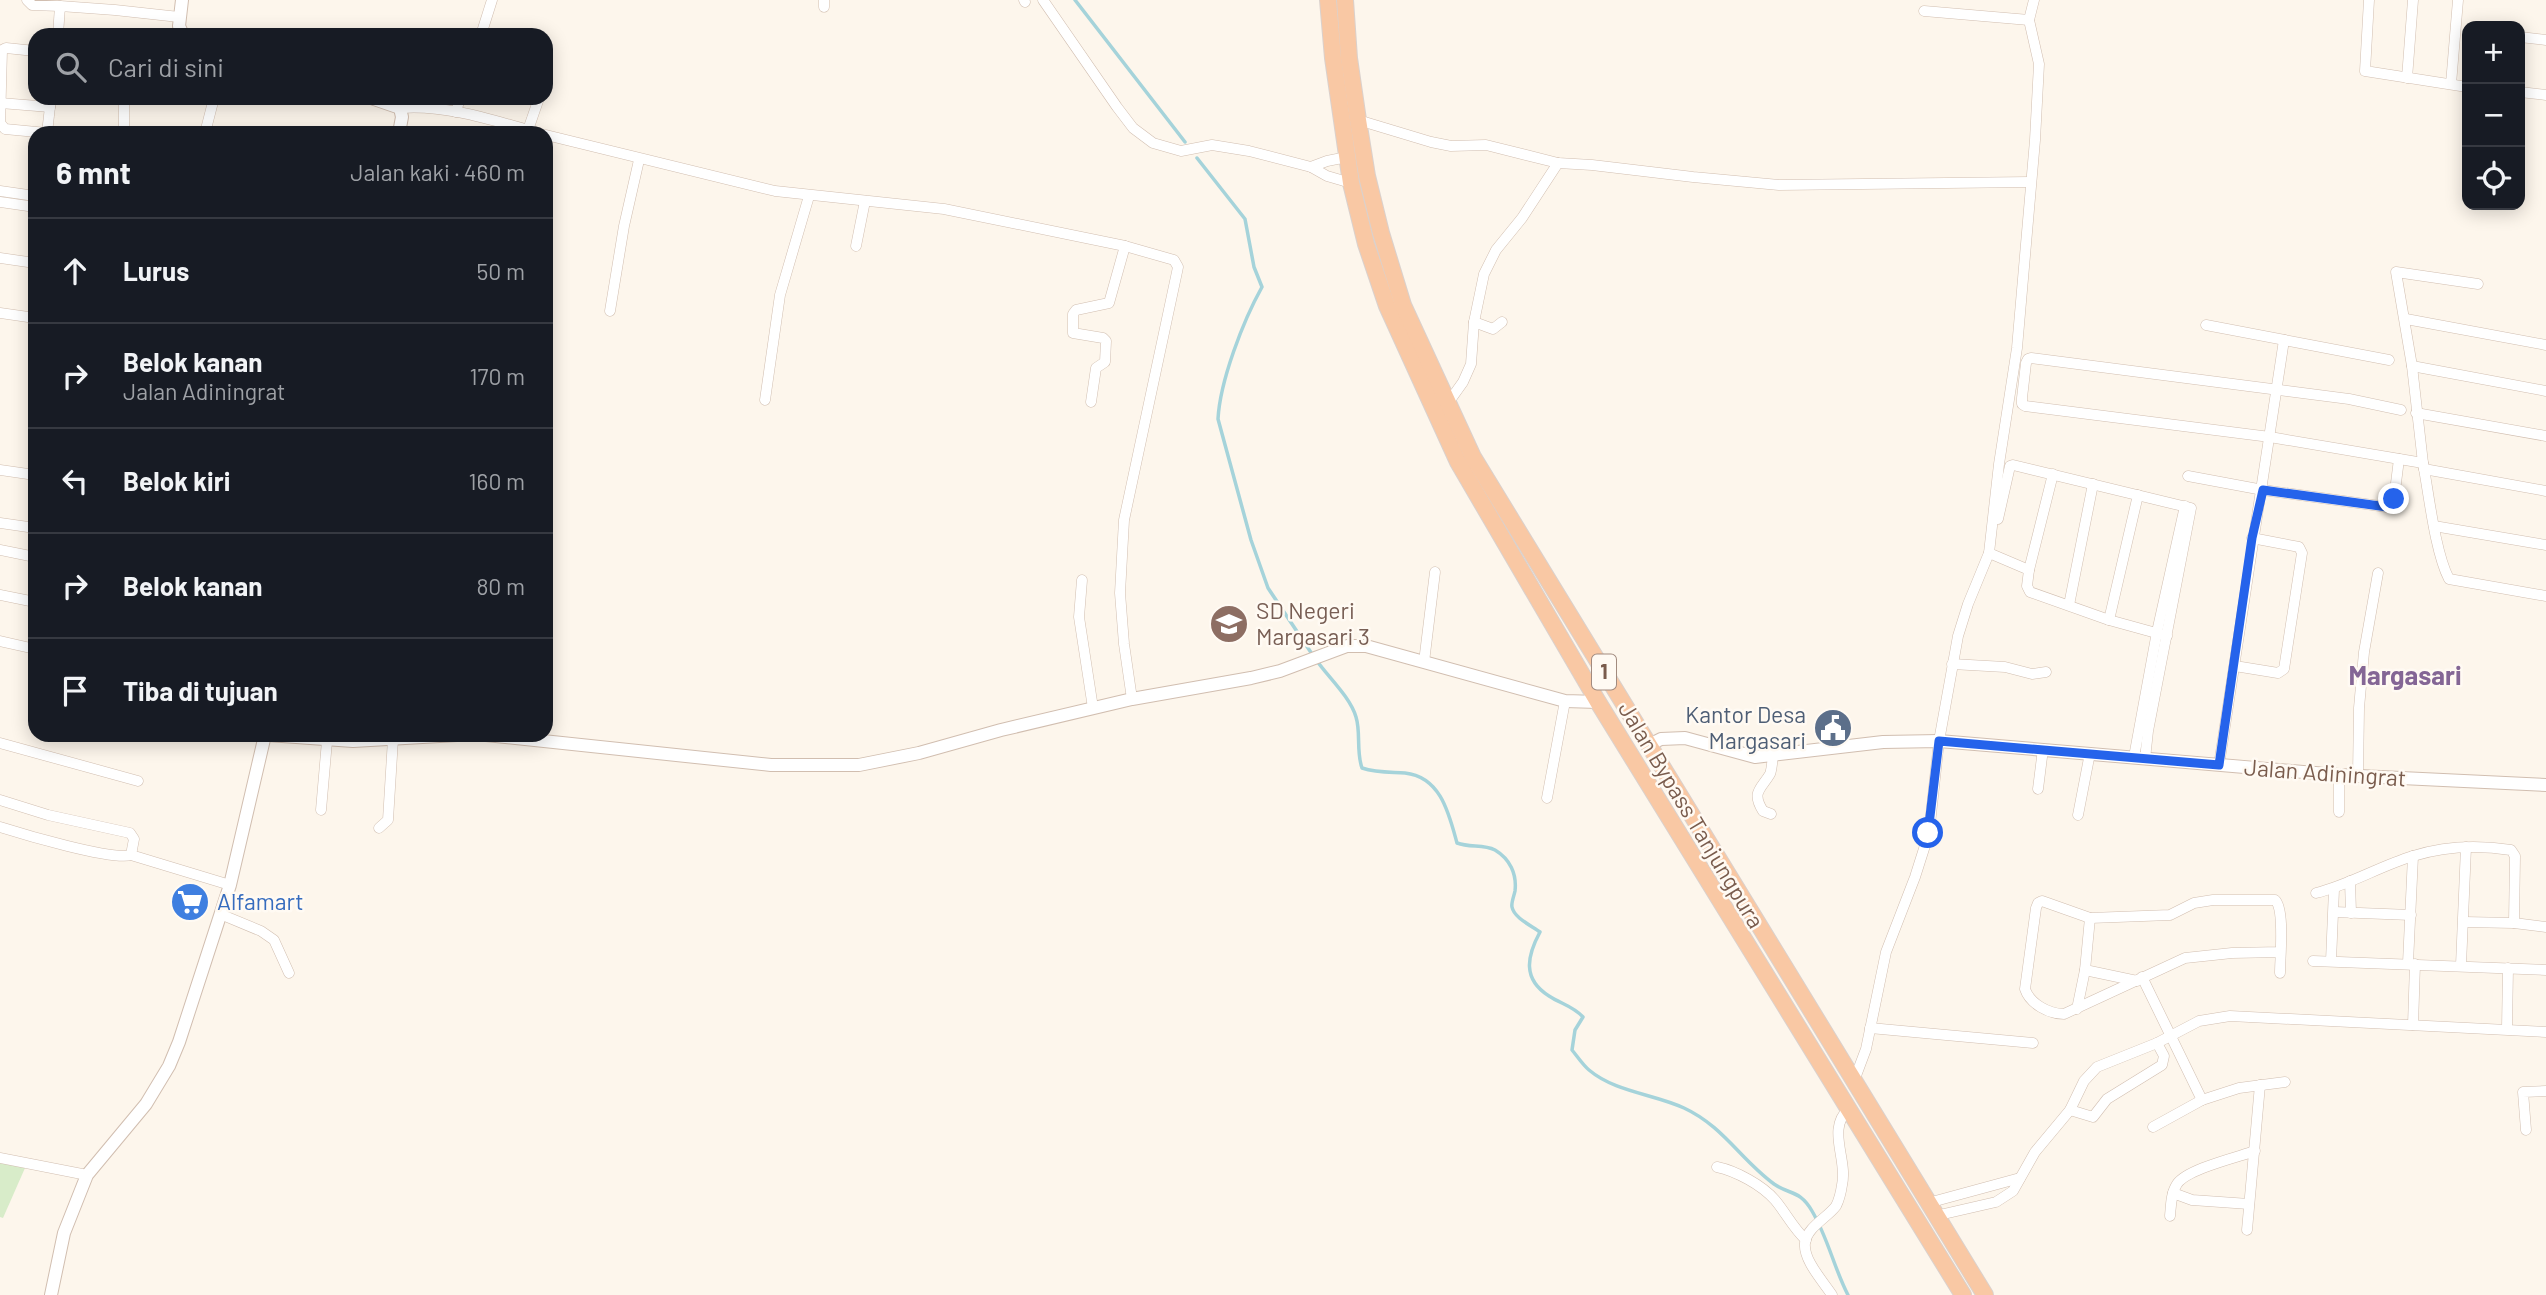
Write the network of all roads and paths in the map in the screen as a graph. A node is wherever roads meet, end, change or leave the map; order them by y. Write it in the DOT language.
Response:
graph roads {
  1 [pos="27,0"];
  2 [pos="182,0"];
  3 [pos="492,0"];
  4 [pos="1043,0"];
  5 [pos="1328,0"];
  6 [pos="1345,0"];
  7 [pos="2034,0"];
  8 [pos="2369,0"];
  9 [pos="2413,0"];
  10 [pos="2458,0"];
  11 [pos="116,5"];
  12 [pos="60,6"];
  13 [pos="1924,11"];
  14 [pos="179,18"];
  15 [pos="2028,20"];
  16 [pos="58,28"];
  17 [pos="181,28"];
  18 [pos="483,28"];
  19 [pos="2455,31"];
  20 [pos="2462,32"];
  21 [pos="2525,38"];
  22 [pos="2546,40"];
  23 [pos="28,50"];
  24 [pos="2407,78"];
  25 [pos="2451,84"];
  26 [pos="2462,86"];
  27 [pos="2525,93"];
  28 [pos="2546,95"];
  29 [pos="28,102"];
  30 [pos="0,103"];
  31 [pos="50,105"];
  32 [pos="124,105"];
  33 [pos="212,105"];
  34 [pos="391,105"];
  35 [pos="458,105"];
  36 [pos="538,105"];
  37 [pos="400,108"];
  38 [pos="456,112"];
  39 [pos="1358,120"];
  40 [pos="49,126"];
  41 [pos="124,126"];
  42 [pos="207,126"];
  43 [pos="400,126"];
  44 [pos="510,126"];
  45 [pos="534,126"];
  46 [pos="28,131"];
  47 [pos="553,137"];
  48 [pos="1347,157"];
  49 [pos="639,160"];
  50 [pos="1558,163"];
  51 [pos="1311,167"];
  52 [pos="2030,182"];
  53 [pos="1351,183"];
  54 [pos="0,191"];
  55 [pos="28,195"];
  56 [pos="809,196"];
  57 [pos="865,201"];
  58 [pos="0,202"];
  59 [pos="28,206"];
  60 [pos="856,246"];
  61 [pos="1125,246"];
  62 [pos="0,258"];
  63 [pos="28,262"];
  64 [pos="2478,284"];
  65 [pos="610,311"];
  66 [pos="0,313"];
  67 [pos="28,317"];
  68 [pos="2406,319"];
  69 [pos="1475,322"];
  70 [pos="1502,322"];
  71 [pos="2206,325"];
  72 [pos="2284,340"];
  73 [pos="2546,345"];
  74 [pos="2389,360"];
  75 [pos="2412,366"];
  76 [pos="2277,390"];
  77 [pos="2546,391"];
  78 [pos="765,400"];
  79 [pos="1091,402"];
  80 [pos="1448,403"];
  81 [pos="2401,410"];
  82 [pos="2416,413"];
  83 [pos="2546,436"];
  84 [pos="2270,437"];
  85 [pos="2399,459"];
  86 [pos="2423,466"];
  87 [pos="0,470"];
  88 [pos="28,474"];
  89 [pos="2053,474"];
  90 [pos="2188,476"];
  91 [pos="2093,484"];
  92 [pos="2263,490"];
  93 [pos="2546,491"];
  94 [pos="2138,495"];
  95 [pos="0,523"];
  96 [pos="2434,526"];
  97 [pos="28,527"];
  98 [pos="2252,538"];
  99 [pos="2546,545"];
  100 [pos="0,550"];
  101 [pos="1990,553"];
  102 [pos="28,556"];
  103 [pos="2029,570"];
  104 [pos="1435,572"];
  105 [pos="2378,573"];
  106 [pos="1082,580"];
  107 [pos="0,595"];
  108 [pos="2546,596"];
  109 [pos="28,601"];
  110 [pos="2069,605"];
  111 [pos="2109,620"];
  112 [pos="2162,634"];
  113 [pos="0,641"];
  114 [pos="28,647"];
  115 [pos="1424,662"];
  116 [pos="1952,664"];
  117 [pos="2235,666"];
  118 [pos="2046,672"];
  119 [pos="1132,699"];
  120 [pos="1565,701"];
  121 [pos="1598,702"];
  122 [pos="1093,708"];
  123 [pos="1939,741"];
  124 [pos="265,742"];
  125 [pos="327,742"];
  126 [pos="393,742"];
  127 [pos="552,742"];
  128 [pos="0,743"];
  129 [pos="1649,745"];
  130 [pos="2043,749"];
  131 [pos="2090,753"];
  132 [pos="1773,756"];
  133 [pos="2139,758"];
  134 [pos="2219,765"];
  135 [pos="2339,775"];
  136 [pos="2358,776"];
  137 [pos="138,781"];
  138 [pos="2546,785"];
  139 [pos="2038,789"];
  140 [pos="1547,798"];
  141 [pos="0,800"];
  142 [pos="321,810"];
  143 [pos="2339,812"];
  144 [pos="1771,814"];
  145 [pos="2078,815"];
  146 [pos="0,827"];
  147 [pos="379,828"];
  148 [pos="2466,847"];
  149 [pos="131,855"];
  150 [pos="2413,856"];
  151 [pos="2350,881"];
  152 [pos="230,885"];
  153 [pos="2334,889"];
  154 [pos="2316,893"];
  155 [pos="2334,912"];
  156 [pos="2351,913"];
  157 [pos="220,914"];
  158 [pos="2411,915"];
  159 [pos="2090,918"];
  160 [pos="2464,922"];
  161 [pos="2514,923"];
  162 [pos="2546,927"];
  163 [pos="2280,952"];
  164 [pos="2313,961"];
  165 [pos="2331,961"];
  166 [pos="2412,964"];
  167 [pos="2461,965"];
  168 [pos="2508,968"];
  169 [pos="2085,970"];
  170 [pos="2546,970"];
  171 [pos="289,973"];
  172 [pos="2280,973"];
  173 [pos="2140,979"];
  174 [pos="2077,1009"];
  175 [pos="2413,1025"];
  176 [pos="1870,1028"];
  177 [pos="2507,1029"];
  178 [pos="2546,1032"];
  179 [pos="2170,1037"];
  180 [pos="2033,1043"];
  181 [pos="2157,1043"];
  182 [pos="1853,1082"];
  183 [pos="2285,1082"];
  184 [pos="2260,1085"];
  185 [pos="2546,1091"];
  186 [pos="2202,1100"];
  187 [pos="1849,1108"];
  188 [pos="2070,1110"];
  189 [pos="2153,1127"];
  190 [pos="2526,1130"];
  191 [pos="2255,1151"];
  192 [pos="0,1158"];
  193 [pos="1717,1167"];
  194 [pos="87,1175"];
  195 [pos="2021,1178"];
  196 [pos="2173,1193"];
  197 [pos="2249,1204"];
  198 [pos="1932,1210"];
  199 [pos="2170,1216"];
  200 [pos="2247,1230"];
  201 [pos="1807,1236"];
  202 [pos="51,1295"];
  203 [pos="1832,1295"];
  204 [pos="1963,1295"];
  205 [pos="1985,1295"];
  1 -- 12 [label="street"];
  2 -- 14 [label="street"];
  3 -- 18 [label="street"];
  4 -- 51 [label="street"];
  5 -- 48 [label="highway, Jalan Bypass Tanjungpura / 1"];
  6 -- 39 [label="highway, Jalan Bypass Tanjungpura / 1"];
  7 -- 15 [label="street"];
  8 -- 24 [label="street"];
  9 -- 24 [label="street"];
  10 -- 19 [label="street"];
  11 -- 12 [label="street"];
  11 -- 14 [label="street"];
  12 -- 16 [label="street"];
  13 -- 15 [label="street"];
  14 -- 17 [label="street"];
  15 -- 52 [label="street"];
  19 -- 20 [label="street"];
  19 -- 25 [label="street"];
  21 -- 22 [label="street"];
  23 -- 30 [label="street"];
  24 -- 25 [label="street"];
  25 -- 26 [label="street"];
  27 -- 28 [label="street"];
  29 -- 30 [label="street"];
  30 -- 46 [label="street"];
  31 -- 40 [label="street"];
  32 -- 41 [label="street"];
  33 -- 42 [label="street"];
  34 -- 37 [label="street"];
  35 -- 38 [label="street"];
  36 -- 45 [label="street"];
  37 -- 38 [label="street"];
  37 -- 43 [label="street"];
  38 -- 44 [label="street"];
  39 -- 50 [label="street"];
  39 -- 80 [label="highway, Jalan Bypass Tanjungpura / 1"];
  47 -- 49 [label="street"];
  48 -- 51 [label="street"];
  48 -- 53 [label="highway, Jalan Bypass Tanjungpura / 1"];
  49 -- 56 [label="street"];
  49 -- 65 [label="street"];
  50 -- 52 [label="street"];
  50 -- 69 [label="street"];
  51 -- 53 [label="street"];
  52 -- 101 [label="street"];
  53 -- 121 [label="highway, Jalan Bypass Tanjungpura / 1"];
  54 -- 55 [label="street"];
  56 -- 57 [label="street"];
  56 -- 78 [label="street"];
  57 -- 60 [label="street"];
  57 -- 61 [label="street"];
  58 -- 59 [label="street"];
  61 -- 79 [label="street"];
  61 -- 119 [label="street"];
  62 -- 63 [label="street"];
  64 -- 68 [label="street"];
  66 -- 67 [label="street"];
  68 -- 73 [label="street"];
  68 -- 75 [label="street"];
  69 -- 70 [label="street"];
  69 -- 80 [label="street"];
  71 -- 72 [label="street"];
  72 -- 74 [label="street"];
  72 -- 76 [label="street"];
  75 -- 77 [label="street"];
  75 -- 82 [label="street"];
  76 -- 81 [label="street"];
  76 -- 84 [label="street"];
  76 -- 84 [label="street"];
  80 -- 129 [label="highway, Jalan Bypass Tanjungpura / 1"];
  82 -- 83 [label="street"];
  82 -- 86 [label="street"];
  84 -- 85 [label="street"];
  84 -- 92 [label="street"];
  85 -- 86 [label="street"];
  85 -- 92 [label="street"];
  86 -- 93 [label="street"];
  86 -- 96 [label="street"];
  87 -- 88 [label="street"];
  89 -- 91 [label="street"];
  89 -- 101 [label="street"];
  89 -- 103 [label="street"];
  90 -- 92 [label="street"];
  91 -- 94 [label="street"];
  91 -- 110 [label="street"];
  92 -- 98 [label="street"];
  94 -- 111 [label="street"];
  94 -- 112 [label="street"];
  95 -- 97 [label="street"];
  96 -- 99 [label="street"];
  96 -- 108 [label="street"];
  98 -- 117 [label="street"];
  98 -- 117 [label="street"];
  100 -- 102 [label="street"];
  101 -- 103 [label="street"];
  101 -- 116 [label="street"];
  103 -- 110 [label="street"];
  104 -- 115 [label="street"];
  105 -- 136 [label="street"];
  106 -- 122 [label="street"];
  107 -- 109 [label="street"];
  110 -- 111 [label="street"];
  111 -- 112 [label="street"];
  112 -- 133 [label="street"];
  113 -- 114 [label="street"];
  115 -- 119 [label="street"];
  115 -- 120 [label="street"];
  116 -- 118 [label="street"];
  116 -- 123 [label="street"];
  117 -- 134 [label="street"];
  119 -- 122 [label="street"];
  120 -- 121 [label="street"];
  120 -- 140 [label="street"];
  121 -- 187 [label="highway, Jalan Bypass Tanjungpura / 1"];
  122 -- 127 [label="street"];
  123 -- 130 [label="street, Jalan Adiningrat"];
  123 -- 132 [label="street, Jalan Adiningrat"];
  123 -- 176 [label="street"];
  124 -- 152 [label="street"];
  125 -- 142 [label="street"];
  126 -- 147 [label="street"];
  128 -- 137 [label="street"];
  129 -- 132 [label="street, Jalan Adiningrat"];
  129 -- 182 [label="highway, Jalan Bypass Tanjungpura / 1"];
  130 -- 131 [label="street, Jalan Adiningrat"];
  130 -- 139 [label="street"];
  131 -- 133 [label="street, Jalan Adiningrat"];
  131 -- 145 [label="street"];
  132 -- 144 [label="street"];
  133 -- 134 [label="street, Jalan Adiningrat"];
  134 -- 135 [label="street, Jalan Adiningrat"];
  135 -- 136 [label="street, Jalan Adiningrat"];
  135 -- 143 [label="street"];
  136 -- 138 [label="street, Jalan Adiningrat"];
  141 -- 149 [label="street"];
  146 -- 149 [label="street"];
  148 -- 150 [label="street"];
  148 -- 160 [label="street"];
  148 -- 161 [label="street"];
  149 -- 152 [label="street"];
  150 -- 151 [label="street"];
  150 -- 158 [label="street"];
  151 -- 153 [label="street"];
  151 -- 156 [label="street"];
  152 -- 157 [label="street"];
  153 -- 154 [label="street"];
  153 -- 155 [label="street"];
  155 -- 156 [label="street"];
  155 -- 165 [label="street"];
  156 -- 158 [label="street"];
  157 -- 171 [label="street"];
  157 -- 194 [label="street"];
  158 -- 166 [label="street"];
  159 -- 163 [label="street"];
  159 -- 169 [label="street"];
  159 -- 174 [label="street"];
  160 -- 161 [label="street"];
  160 -- 167 [label="street"];
  161 -- 162 [label="street"];
  163 -- 172 [label="street"];
  163 -- 173 [label="street"];
  164 -- 165 [label="street"];
  165 -- 166 [label="street"];
  166 -- 167 [label="street"];
  166 -- 175 [label="street"];
  167 -- 168 [label="street"];
  168 -- 170 [label="street"];
  168 -- 177 [label="street"];
  169 -- 173 [label="street"];
  169 -- 174 [label="street"];
  173 -- 174 [label="street"];
  173 -- 179 [label="street"];
  175 -- 177 [label="street"];
  175 -- 179 [label="street"];
  176 -- 180 [label="street"];
  176 -- 182 [label="street"];
  177 -- 178 [label="street"];
  179 -- 181 [label="street"];
  179 -- 186 [label="street"];
  181 -- 188 [label="street"];
  181 -- 188 [label="street"];
  182 -- 198 [label="highway, Jalan Bypass Tanjungpura / 1"];
  183 -- 184 [label="street"];
  184 -- 186 [label="street"];
  184 -- 191 [label="street"];
  185 -- 190 [label="street"];
  186 -- 189 [label="street"];
  187 -- 201 [label="street"];
  187 -- 204 [label="highway, Jalan Bypass Tanjungpura / 1"];
  188 -- 195 [label="street"];
  191 -- 196 [label="street"];
  191 -- 197 [label="street"];
  192 -- 194 [label="street"];
  193 -- 201 [label="street"];
  194 -- 202 [label="street"];
  195 -- 198 [label="street"];
  195 -- 198 [label="street"];
  196 -- 197 [label="street"];
  196 -- 199 [label="street"];
  197 -- 200 [label="street"];
  198 -- 205 [label="highway, Jalan Bypass Tanjungpura / 1"];
  201 -- 203 [label="street"];
}
